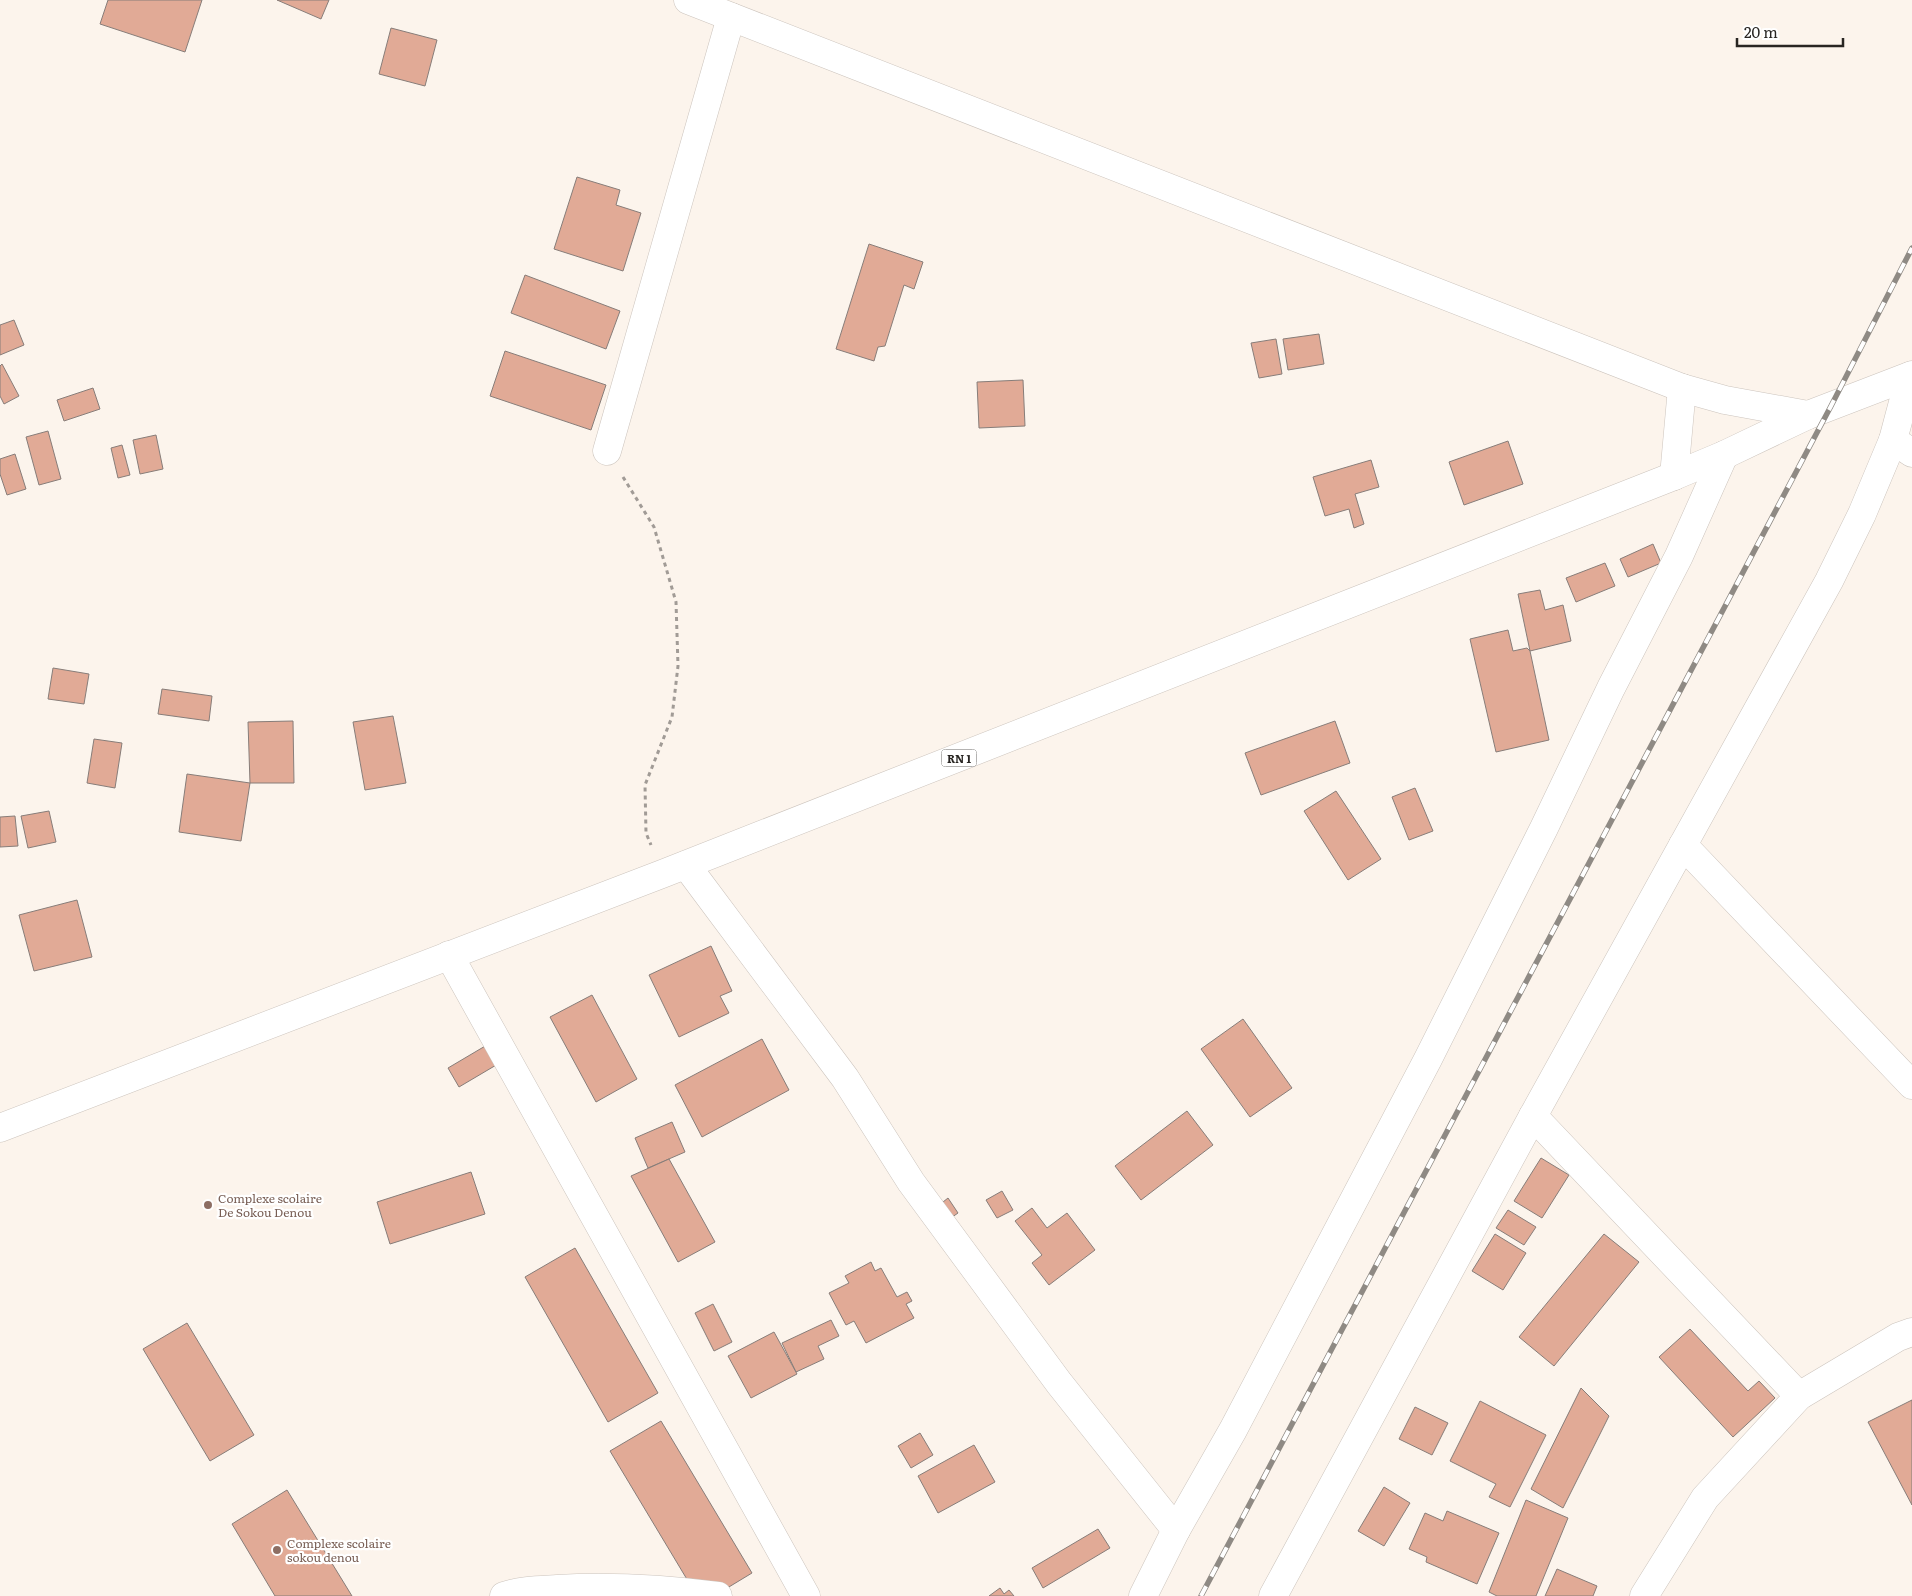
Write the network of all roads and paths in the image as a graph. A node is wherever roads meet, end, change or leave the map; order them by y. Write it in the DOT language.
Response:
graph roads {
  1 [pos="688,0"];
  2 [pos="731,17"];
  3 [pos="1911,375"];
  4 [pos="1682,388"];
  5 [pos="1808,415"];
  6 [pos="1902,447"];
  7 [pos="607,451"];
  8 [pos="1724,455"];
  9 [pos="1674,476"];
  10 [pos="1683,845"];
  11 [pos="674,870"];
  12 [pos="449,955"];
  13 [pos="1912,1084"];
  14 [pos="1533,1116"];
  15 [pos="0,1128"];
  16 [pos="1912,1332"];
  17 [pos="1799,1396"];
  18 [pos="1176,1530"];
  19 [pos="504,1596"];
  20 [pos="718,1596"];
  21 [pos="806,1596"];
  22 [pos="1143,1596"];
  23 [pos="1272,1596"];
  24 [pos="1644,1596"];
  1 -- 2 [label="street"];
  2 -- 4 [label="street"];
  2 -- 7 [label="street"];
  3 -- 5 [label="street, RN 1"];
  3 -- 6 [label="street"];
  4 -- 5 [label="street"];
  4 -- 9 [label="street"];
  5 -- 8 [label="street, RN 1"];
  6 -- 10 [label="street"];
  7 -- 11 [label="path"];
  8 -- 9 [label="street, RN 1"];
  8 -- 18 [label="street"];
  9 -- 11 [label="street, RN 1"];
  10 -- 13 [label="street"];
  10 -- 14 [label="street"];
  11 -- 12 [label="street, RN 1"];
  11 -- 18 [label="street"];
  12 -- 15 [label="street, RN 1"];
  12 -- 21 [label="street"];
  14 -- 17 [label="street"];
  14 -- 23 [label="street"];
  16 -- 17 [label="street"];
  17 -- 24 [label="street"];
  18 -- 22 [label="street"];
  19 -- 20 [label="street"];
}
